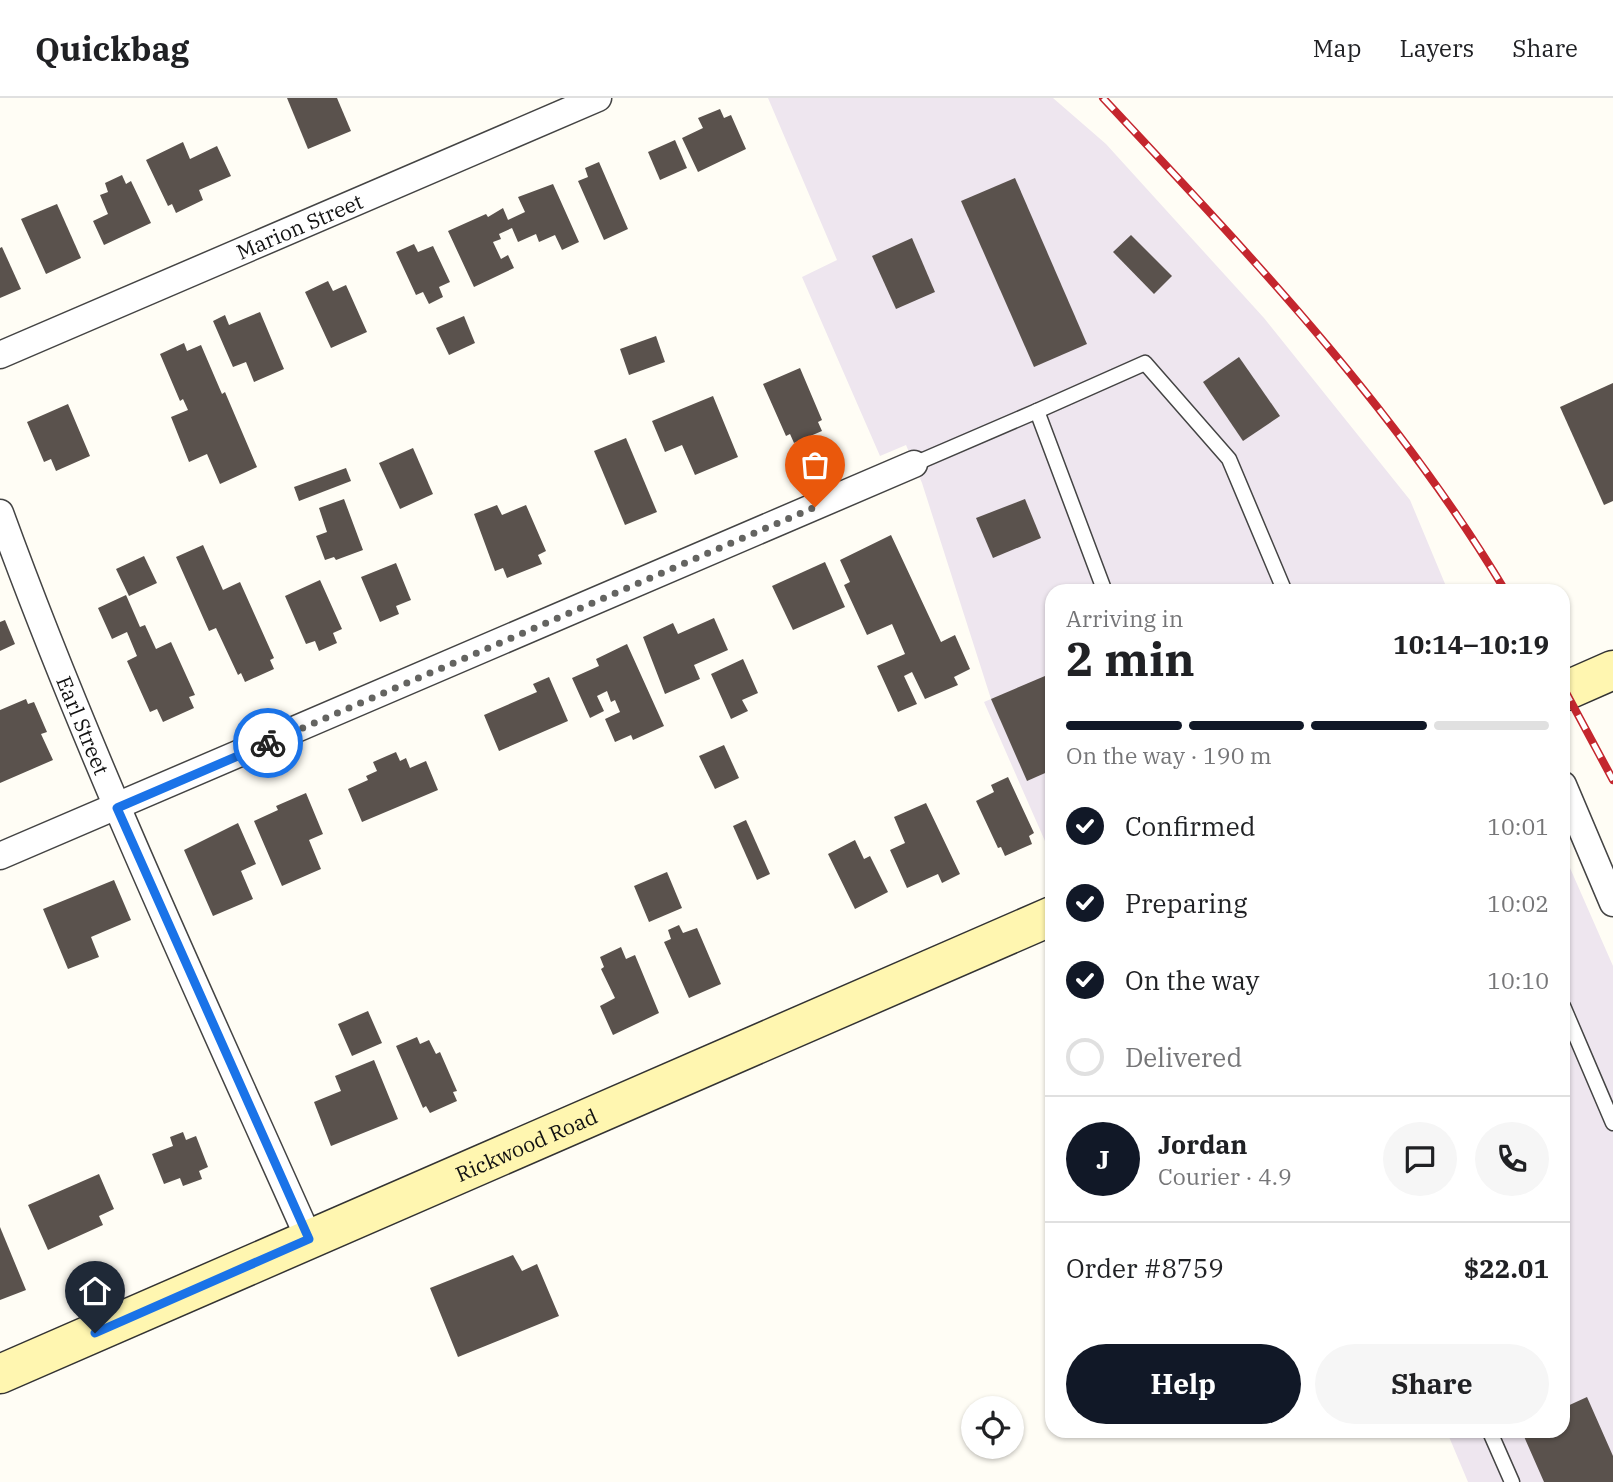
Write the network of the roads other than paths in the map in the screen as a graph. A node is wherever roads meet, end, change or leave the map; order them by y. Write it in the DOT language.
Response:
graph roads {
  1 [pos="598,98"];
  2 [pos="0,355"];
  3 [pos="1037,411"];
  4 [pos="915,464"];
  5 [pos="0,513"];
  6 [pos="1102,584"];
  7 [pos="1282,584"];
  8 [pos="1613,670"];
  9 [pos="1570,689"];
  10 [pos="1570,802"];
  11 [pos="117,808"];
  12 [pos="0,856"];
  13 [pos="1613,903"];
  14 [pos="1045,919"];
  15 [pos="1570,1023"];
  16 [pos="1613,1124"];
  17 [pos="309,1239"];
  18 [pos="0,1374"];
  19 [pos="1493,1438"];
  20 [pos="1512,1482"];
  1 -- 2 [label="street, Marion Street"];
  3 -- 4 [label="lane"];
  3 -- 6 [label="lane"];
  3 -- 7 [label="lane"];
  4 -- 11 [label="street"];
  5 -- 11 [label="street, Earl Street"];
  8 -- 9 [label="main road"];
  10 -- 13 [label="street"];
  11 -- 12 [label="street"];
  11 -- 17 [label="street, Earl Street"];
  14 -- 17 [label="main road, Rickwood Road"];
  15 -- 16 [label="lane"];
  17 -- 18 [label="main road, Rickwood Road"];
  19 -- 20 [label="lane"];
}
